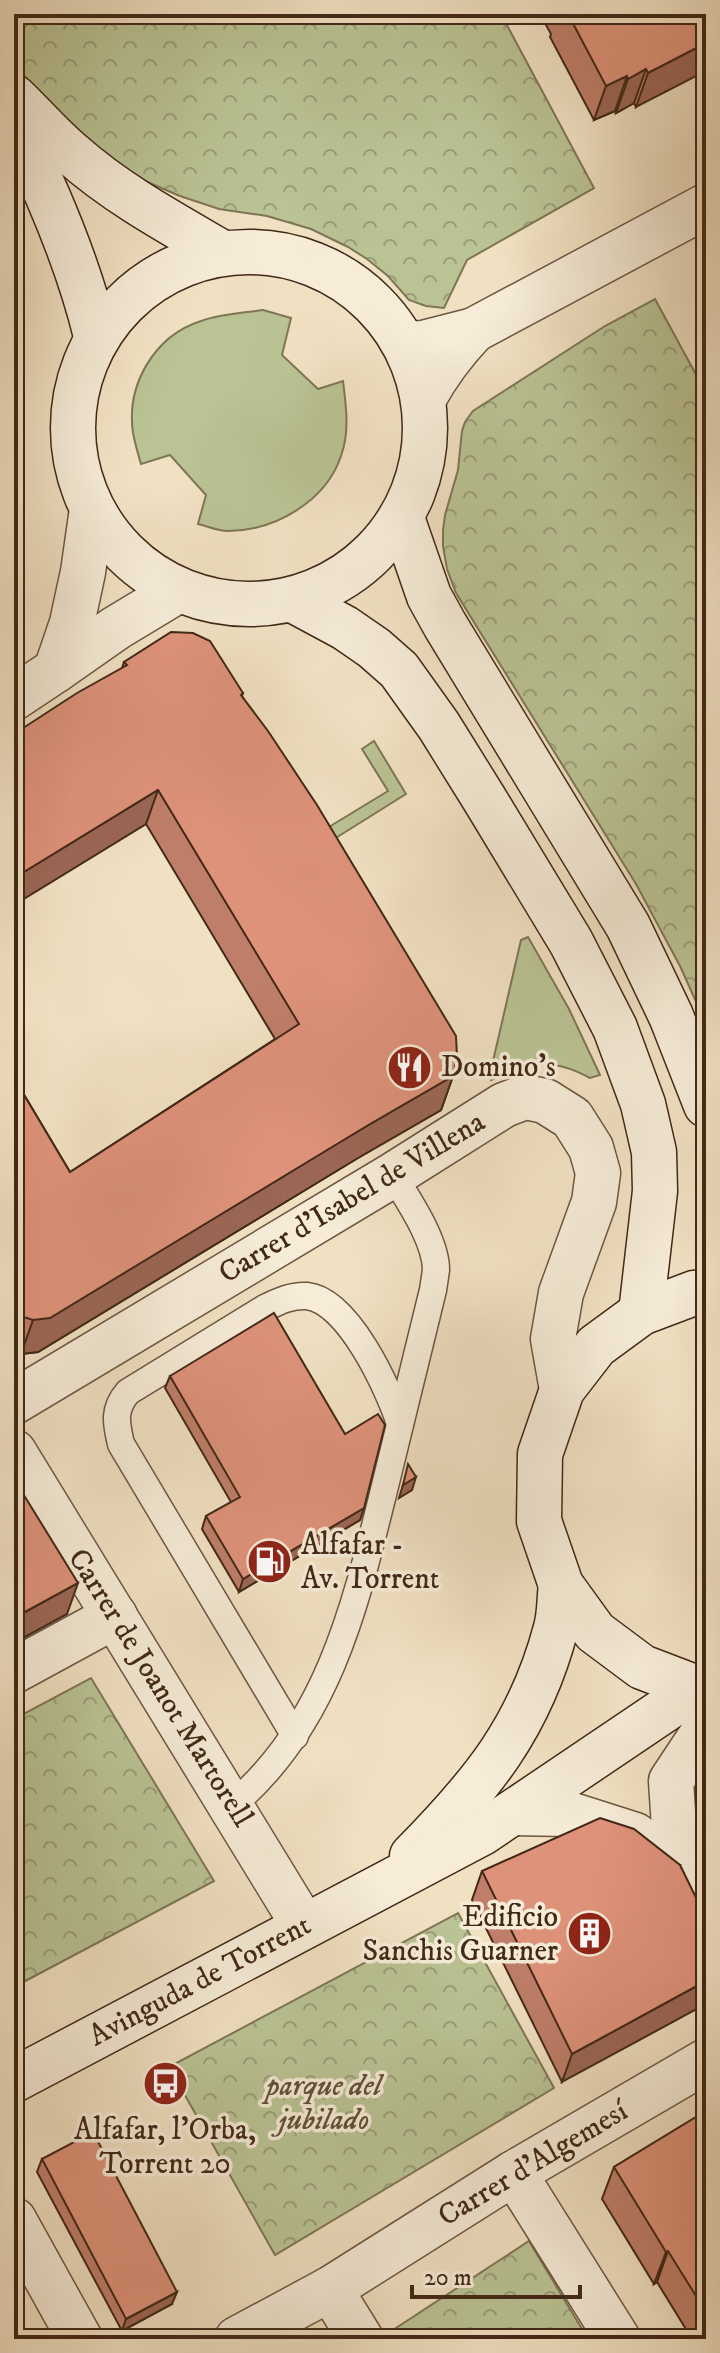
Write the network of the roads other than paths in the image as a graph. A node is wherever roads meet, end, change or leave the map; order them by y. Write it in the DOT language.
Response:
graph roads {
  1 [pos="14,97"];
  2 [pos="14,124"];
  3 [pos="706,206"];
  4 [pos="221,252"];
  5 [pos="474,330"];
  6 [pos="96,336"];
  7 [pos="406,344"];
  8 [pos="424,398"];
  9 [pos="92,509"];
  10 [pos="402,518"];
  11 [pos="179,590"];
  12 [pos="293,600"];
  13 [pos="56,670"];
  14 [pos="14,698"];
  15 [pos="706,1105"];
  16 [pos="393,1175"];
  17 [pos="706,1292"];
  18 [pos="641,1313"];
  19 [pos="562,1390"];
  20 [pos="14,1402"];
  21 [pos="400,1424"];
  22 [pos="14,1452"];
  23 [pos="561,1585"];
  24 [pos="115,1616"];
  25 [pos="14,1671"];
  26 [pos="703,1702"];
  27 [pos="295,1736"];
  28 [pos="232,1805"];
  29 [pos="512,1813"];
  30 [pos="386,1882"];
  31 [pos="700,1891"];
  32 [pos="304,1926"];
  33 [pos="706,2061"];
  34 [pos="14,2080"];
  35 [pos="514,2173"];
  36 [pos="14,2220"];
  37 [pos="330,2289"];
  38 [pos="80,2339"];
  39 [pos="237,2339"];
  40 [pos="361,2339"];
  41 [pos="618,2339"];
  1 -- 4 [label="street"];
  2 -- 6 [label="street"];
  3 -- 5 [label="street"];
  4 -- 6 [label="street"];
  4 -- 7 [label="street"];
  5 -- 7 [label="street"];
  5 -- 8 [label="street"];
  6 -- 9 [label="street"];
  7 -- 8 [label="street"];
  8 -- 10 [label="street"];
  9 -- 11 [label="street"];
  9 -- 13 [label="street"];
  10 -- 12 [label="street"];
  10 -- 15 [label="street"];
  11 -- 12 [label="street"];
  11 -- 13 [label="street"];
  12 -- 18 [label="street"];
  13 -- 14 [label="street"];
  16 -- 19 [label="street, Carrer d'Isabel de Villena"];
  16 -- 20 [label="street, Carrer d'Isabel de Villena"];
  16 -- 21 [label="lane"];
  17 -- 18 [label="street"];
  18 -- 19 [label="street"];
  19 -- 23 [label="street"];
  21 -- 27 [label="lane"];
  21 -- 27 [label="lane"];
  22 -- 24 [label="street, Carrer de Joanot Martorell"];
  23 -- 26 [label="street"];
  23 -- 30 [label="street"];
  24 -- 25 [label="street"];
  24 -- 28 [label="street, Carrer de Joanot Martorell"];
  26 -- 29 [label="street"];
  26 -- 31 [label="street"];
  27 -- 28 [label="lane"];
  28 -- 32 [label="street, Carrer de Joanot Martorell"];
  29 -- 30 [label="street"];
  29 -- 31 [label="street"];
  30 -- 32 [label="street, Avinguda de Torrent"];
  32 -- 34 [label="street, Avinguda de Torrent"];
  33 -- 35 [label="street, Carrer d’Algemesí"];
  35 -- 37 [label="street, Carrer d’Algemesí"];
  35 -- 41 [label="street"];
  36 -- 38 [label="street"];
  37 -- 39 [label="street, Carrer d’Algemesí"];
  37 -- 40 [label="street"];
}
